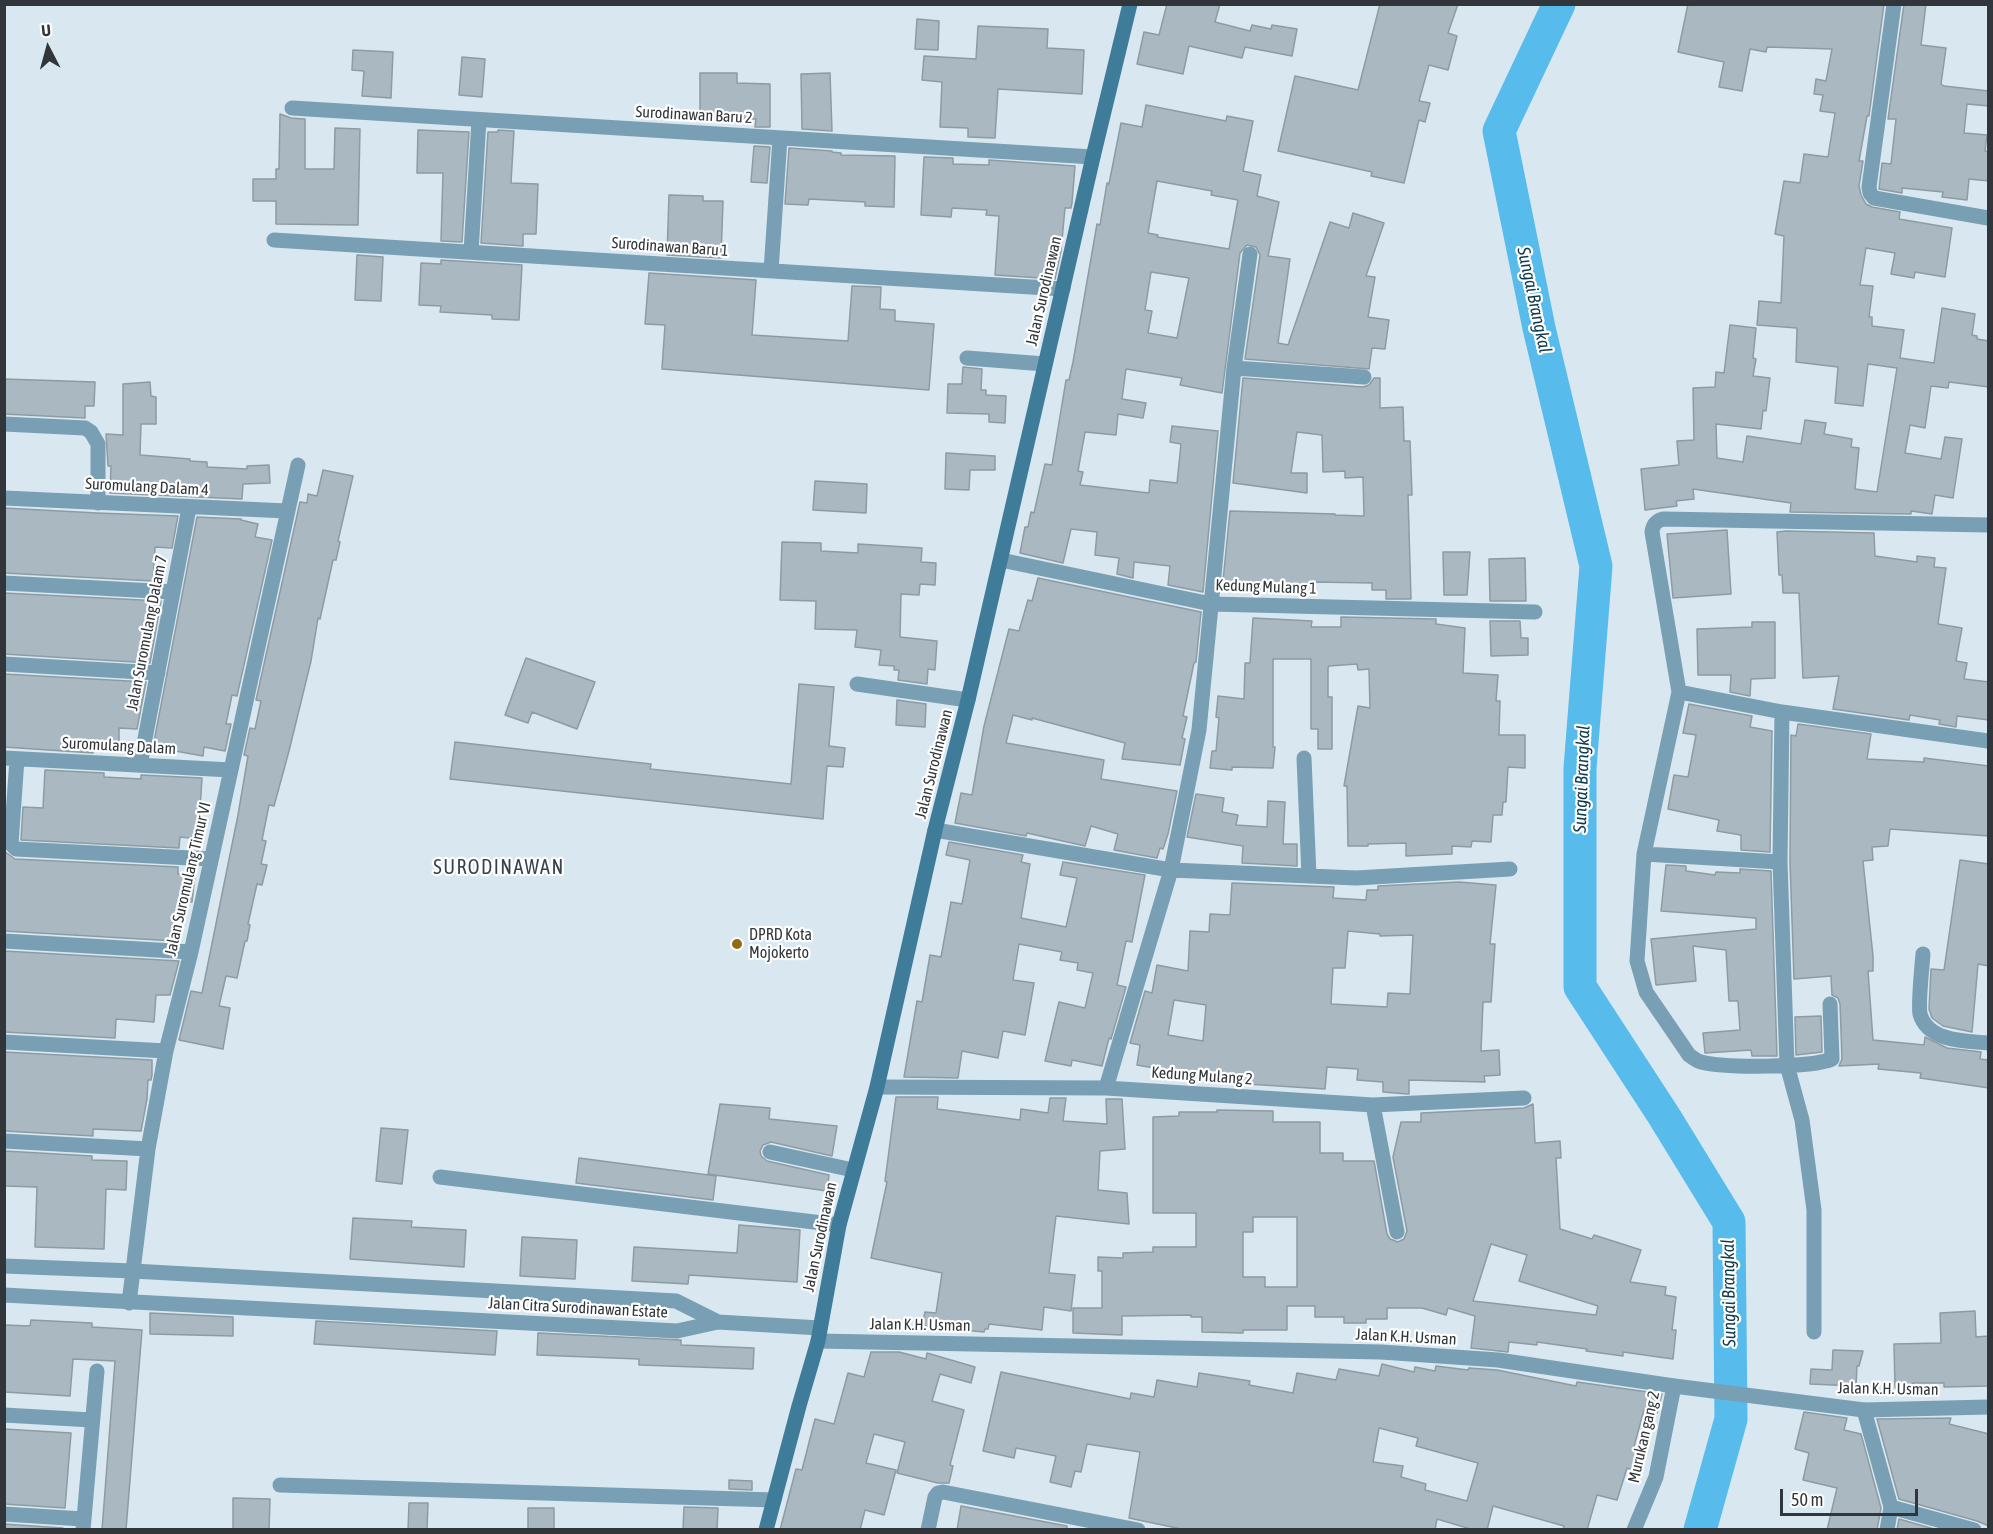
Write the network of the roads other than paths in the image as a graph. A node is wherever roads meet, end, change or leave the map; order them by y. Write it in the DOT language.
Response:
graph roads {
  1 [pos="1130,4"];
  2 [pos="1894,4"];
  3 [pos="292,108"];
  4 [pos="479,120"];
  5 [pos="780,138"];
  6 [pos="1092,157"];
  7 [pos="1988,213"];
  8 [pos="274,240"];
  9 [pos="471,252"];
  10 [pos="1250,254"];
  11 [pos="771,271"];
  12 [pos="1063,289"];
  13 [pos="967,358"];
  14 [pos="1046,364"];
  15 [pos="1234,368"];
  16 [pos="1364,377"];
  17 [pos="4,424"];
  18 [pos="298,465"];
  19 [pos="4,498"];
  20 [pos="98,503"];
  21 [pos="189,508"];
  22 [pos="287,511"];
  23 [pos="1989,525"];
  24 [pos="1001,560"];
  25 [pos="4,584"];
  26 [pos="173,592"];
  27 [pos="1210,604"];
  28 [pos="1535,612"];
  29 [pos="4,664"];
  30 [pos="158,673"];
  31 [pos="857,684"];
  32 [pos="1679,692"];
  33 [pos="968,700"];
  34 [pos="1782,712"];
  35 [pos="1989,741"];
  36 [pos="10,758"];
  37 [pos="1304,758"];
  38 [pos="140,765"];
  39 [pos="231,770"];
  40 [pos="935,830"];
  41 [pos="1644,854"];
  42 [pos="211,859"];
  43 [pos="1780,862"];
  44 [pos="1510,868"];
  45 [pos="1171,870"];
  46 [pos="1309,876"];
  47 [pos="4,941"];
  48 [pos="191,952"];
  49 [pos="1923,954"];
  50 [pos="1830,1004"];
  51 [pos="4,1042"];
  52 [pos="1989,1043"];
  53 [pos="166,1051"];
  54 [pos="1787,1065"];
  55 [pos="877,1087"];
  56 [pos="1107,1088"];
  57 [pos="1524,1098"];
  58 [pos="1373,1105"];
  59 [pos="4,1141"];
  60 [pos="148,1149"];
  61 [pos="770,1152"];
  62 [pos="853,1170"];
  63 [pos="440,1178"];
  64 [pos="839,1224"];
  65 [pos="1397,1232"];
  66 [pos="4,1266"];
  67 [pos="133,1271"];
  68 [pos="4,1295"];
  69 [pos="129,1303"];
  70 [pos="718,1322"];
  71 [pos="1814,1332"];
  72 [pos="819,1334"];
  73 [pos="97,1371"];
  74 [pos="1674,1386"];
  75 [pos="1989,1407"];
  76 [pos="1864,1410"];
  77 [pos="4,1415"];
  78 [pos="92,1420"];
  79 [pos="280,1485"];
  80 [pos="774,1500"];
  81 [pos="1891,1507"];
  82 [pos="4,1514"];
  83 [pos="83,1524"];
  84 [pos="766,1530"];
  85 [pos="928,1530"];
  86 [pos="1138,1530"];
  87 [pos="1634,1530"];
  88 [pos="1887,1530"];
  89 [pos="1974,1530"];
  1 -- 6 [label="main road, Jalan Surodinawan"];
  2 -- 7 [label="street"];
  3 -- 4 [label="street, Surodinawan Baru 2"];
  4 -- 5 [label="street, Surodinawan Baru 2"];
  4 -- 9 [label="street"];
  5 -- 6 [label="street, Surodinawan Baru 2"];
  5 -- 11 [label="street"];
  6 -- 12 [label="main road, Jalan Surodinawan"];
  8 -- 9 [label="street, Surodinawan Baru 1"];
  9 -- 11 [label="street, Surodinawan Baru 1"];
  10 -- 15 [label="street"];
  11 -- 12 [label="street, Surodinawan Baru 1"];
  12 -- 14 [label="main road, Jalan Surodinawan"];
  13 -- 14 [label="street"];
  14 -- 24 [label="main road, Jalan Surodinawan"];
  15 -- 16 [label="street"];
  15 -- 27 [label="street"];
  17 -- 20 [label="street"];
  18 -- 22 [label="street, Jalan Suromulang Timur VI"];
  19 -- 20 [label="street, Suromulang Dalam 4"];
  20 -- 21 [label="street, Suromulang Dalam 4"];
  21 -- 22 [label="street, Suromulang Dalam 4"];
  21 -- 26 [label="street, Jalan Suromulang Dalam 7"];
  22 -- 39 [label="street, Jalan Suromulang Timur VI"];
  23 -- 32 [label="street"];
  24 -- 27 [label="street, Kedung Mulang 1"];
  24 -- 33 [label="main road, Jalan Surodinawan"];
  25 -- 26 [label="street"];
  26 -- 30 [label="street, Jalan Suromulang Dalam 7"];
  27 -- 28 [label="street, Kedung Mulang 1"];
  27 -- 45 [label="street"];
  29 -- 30 [label="street"];
  30 -- 38 [label="street, Jalan Suromulang Dalam 7"];
  31 -- 33 [label="street"];
  32 -- 34 [label="street"];
  32 -- 41 [label="street"];
  33 -- 40 [label="main road, Jalan Surodinawan"];
  34 -- 35 [label="street"];
  34 -- 43 [label="street"];
  36 -- 38 [label="street, Suromulang Dalam"];
  36 -- 42 [label="street"];
  37 -- 46 [label="street"];
  38 -- 39 [label="street, Suromulang Dalam"];
  39 -- 42 [label="street, Jalan Suromulang Timur VI"];
  40 -- 45 [label="street"];
  40 -- 55 [label="main road, Jalan Surodinawan"];
  41 -- 43 [label="street"];
  41 -- 54 [label="street"];
  42 -- 48 [label="street, Jalan Suromulang Timur VI"];
  43 -- 54 [label="street"];
  44 -- 46 [label="street"];
  45 -- 46 [label="street"];
  45 -- 56 [label="street"];
  47 -- 48 [label="street"];
  48 -- 53 [label="street, Jalan Suromulang Timur VI"];
  49 -- 52 [label="street"];
  50 -- 54 [label="street"];
  51 -- 53 [label="street"];
  53 -- 60 [label="street, Jalan Suromulang Timur VI"];
  54 -- 71 [label="street"];
  55 -- 56 [label="street, Kedung Mulang 2"];
  55 -- 62 [label="main road, Jalan Surodinawan"];
  56 -- 58 [label="street, Kedung Mulang 2"];
  57 -- 58 [label="street, Kedung Mulang 2"];
  58 -- 65 [label="street"];
  59 -- 60 [label="street"];
  60 -- 67 [label="street, Jalan Suromulang Timur VI"];
  61 -- 62 [label="street"];
  62 -- 64 [label="main road, Jalan Surodinawan"];
  63 -- 64 [label="street"];
  64 -- 72 [label="main road, Jalan Surodinawan"];
  66 -- 67 [label="street, Jalan Citra Surodinawan Estate"];
  67 -- 69 [label="street, Jalan Suromulang Timur VI"];
  67 -- 70 [label="street, Jalan Citra Surodinawan Estate"];
  68 -- 69 [label="street, Jalan Citra Surodinawan Estate"];
  69 -- 70 [label="street, Jalan Citra Surodinawan Estate"];
  70 -- 72 [label="street, Jalan K.H. Usman"];
  72 -- 74 [label="street, Jalan K.H. Usman"];
  72 -- 80 [label="main road, Jalan Surodinawan"];
  73 -- 78 [label="street"];
  74 -- 76 [label="street, Jalan K.H. Usman"];
  74 -- 87 [label="street, Murukan gang 2"];
  75 -- 76 [label="street, Jalan K.H. Usman"];
  76 -- 81 [label="street"];
  77 -- 78 [label="street"];
  78 -- 83 [label="street"];
  79 -- 80 [label="street"];
  80 -- 84 [label="main road, Jalan Surodinawan"];
  81 -- 88 [label="street"];
  81 -- 89 [label="street"];
  82 -- 83 [label="street"];
  85 -- 86 [label="street"];
}
